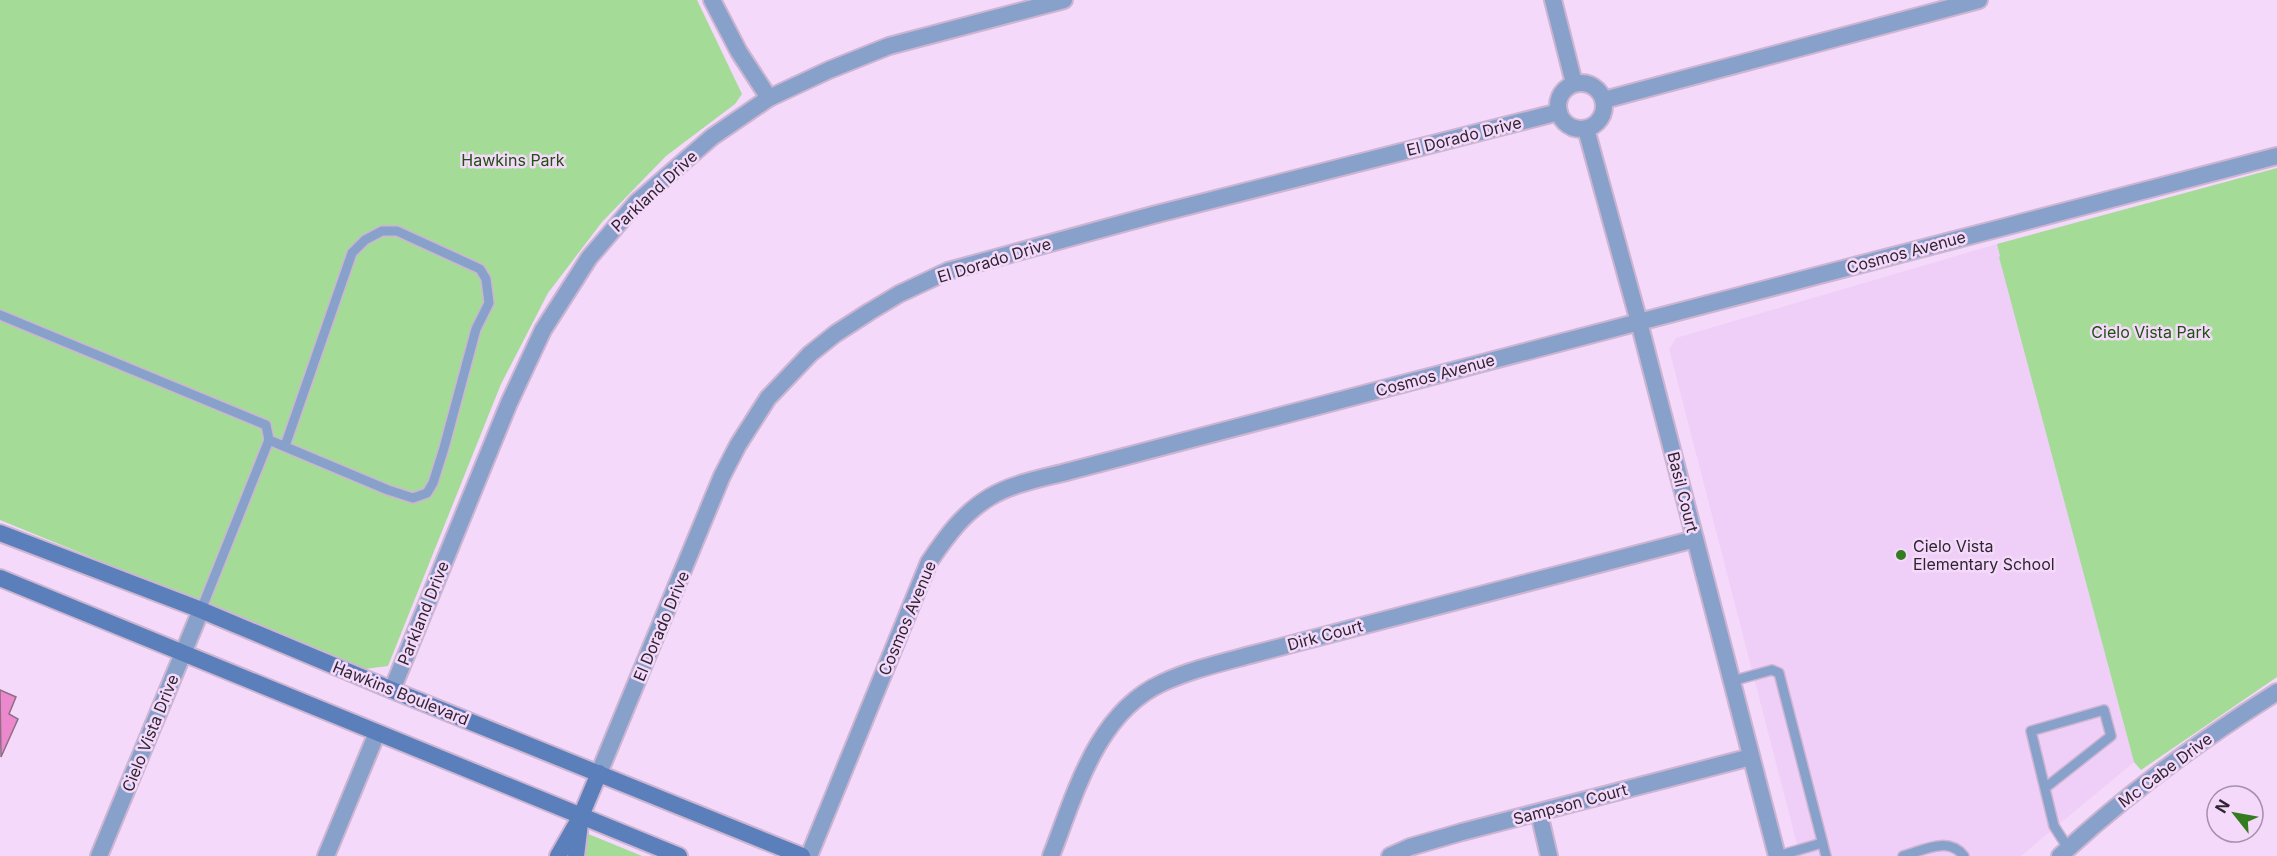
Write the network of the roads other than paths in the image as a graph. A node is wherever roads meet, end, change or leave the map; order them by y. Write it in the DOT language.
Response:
graph roads {
  1 [pos="712,0"];
  2 [pos="1064,0"];
  3 [pos="1553,0"];
  4 [pos="1978,0"];
  5 [pos="1574,83"];
  6 [pos="769,98"];
  7 [pos="1605,100"];
  8 [pos="1559,112"];
  9 [pos="1586,129"];
  10 [pos="2277,156"];
  11 [pos="0,315"];
  12 [pos="1639,322"];
  13 [pos="269,440"];
  14 [pos="285,446"];
  15 [pos="0,532"];
  16 [pos="1695,539"];
  17 [pos="0,578"];
  18 [pos="201,610"];
  19 [pos="182,654"];
  20 [pos="1732,681"];
  21 [pos="392,690"];
  22 [pos="2277,692"];
  23 [pos="377,733"];
  24 [pos="1751,757"];
  25 [pos="599,773"];
  26 [pos="2045,788"];
  27 [pos="1539,813"];
  28 [pos="581,816"];
  29 [pos="1822,843"];
  30 [pos="2064,852"];
  31 [pos="99,856"];
  32 [pos="326,856"];
  33 [pos="558,856"];
  34 [pos="576,856"];
  35 [pos="679,856"];
  36 [pos="802,856"];
  37 [pos="809,856"];
  38 [pos="1051,856"];
  39 [pos="1390,856"];
  40 [pos="1549,856"];
  41 [pos="1777,856"];
  42 [pos="1826,856"];
  43 [pos="1903,856"];
  44 [pos="1964,856"];
  1 -- 6 [label="street"];
  2 -- 6 [label="street, Parkland Drive"];
  3 -- 5 [label="street"];
  4 -- 7 [label="street"];
  5 -- 7 [label="street"];
  5 -- 8 [label="street"];
  6 -- 21 [label="street, Parkland Drive"];
  7 -- 9 [label="street"];
  8 -- 9 [label="street"];
  8 -- 25 [label="street, El Dorado Drive"];
  9 -- 12 [label="street, Basil Court"];
  10 -- 12 [label="street, Cosmos Avenue"];
  11 -- 13 [label="lane"];
  12 -- 16 [label="street, Basil Court"];
  12 -- 37 [label="street, Cosmos Avenue"];
  13 -- 14 [label="lane"];
  13 -- 18 [label="lane"];
  14 -- 14 [label="lane"];
  15 -- 18 [label="main road, Hawkins Boulevard"];
  16 -- 20 [label="street, Basil Court"];
  16 -- 38 [label="street, Dirk Court"];
  17 -- 19 [label="main road"];
  18 -- 19 [label="street, Cielo Vista Drive"];
  18 -- 21 [label="main road, Hawkins Boulevard"];
  19 -- 23 [label="main road"];
  19 -- 31 [label="street, Cielo Vista Drive"];
  20 -- 24 [label="street, Basil Court"];
  20 -- 29 [label="lane"];
  21 -- 25 [label="main road, Hawkins Boulevard"];
  22 -- 30 [label="street, Mc Cabe Drive"];
  23 -- 28 [label="main road"];
  23 -- 32 [label="street"];
  24 -- 27 [label="street, Sampson Court"];
  24 -- 41 [label="street, Basil Court"];
  25 -- 28 [label="main road, El Dorado Drive"];
  25 -- 36 [label="main road, Hawkins Boulevard"];
  26 -- 26 [label="lane"];
  26 -- 30 [label="lane"];
  27 -- 39 [label="street, Sampson Court"];
  27 -- 40 [label="street"];
  28 -- 33 [label="main road"];
  28 -- 34 [label="main road"];
  28 -- 35 [label="main road"];
  29 -- 41 [label="lane"];
  29 -- 42 [label="lane"];
  43 -- 44 [label="lane"];
}
